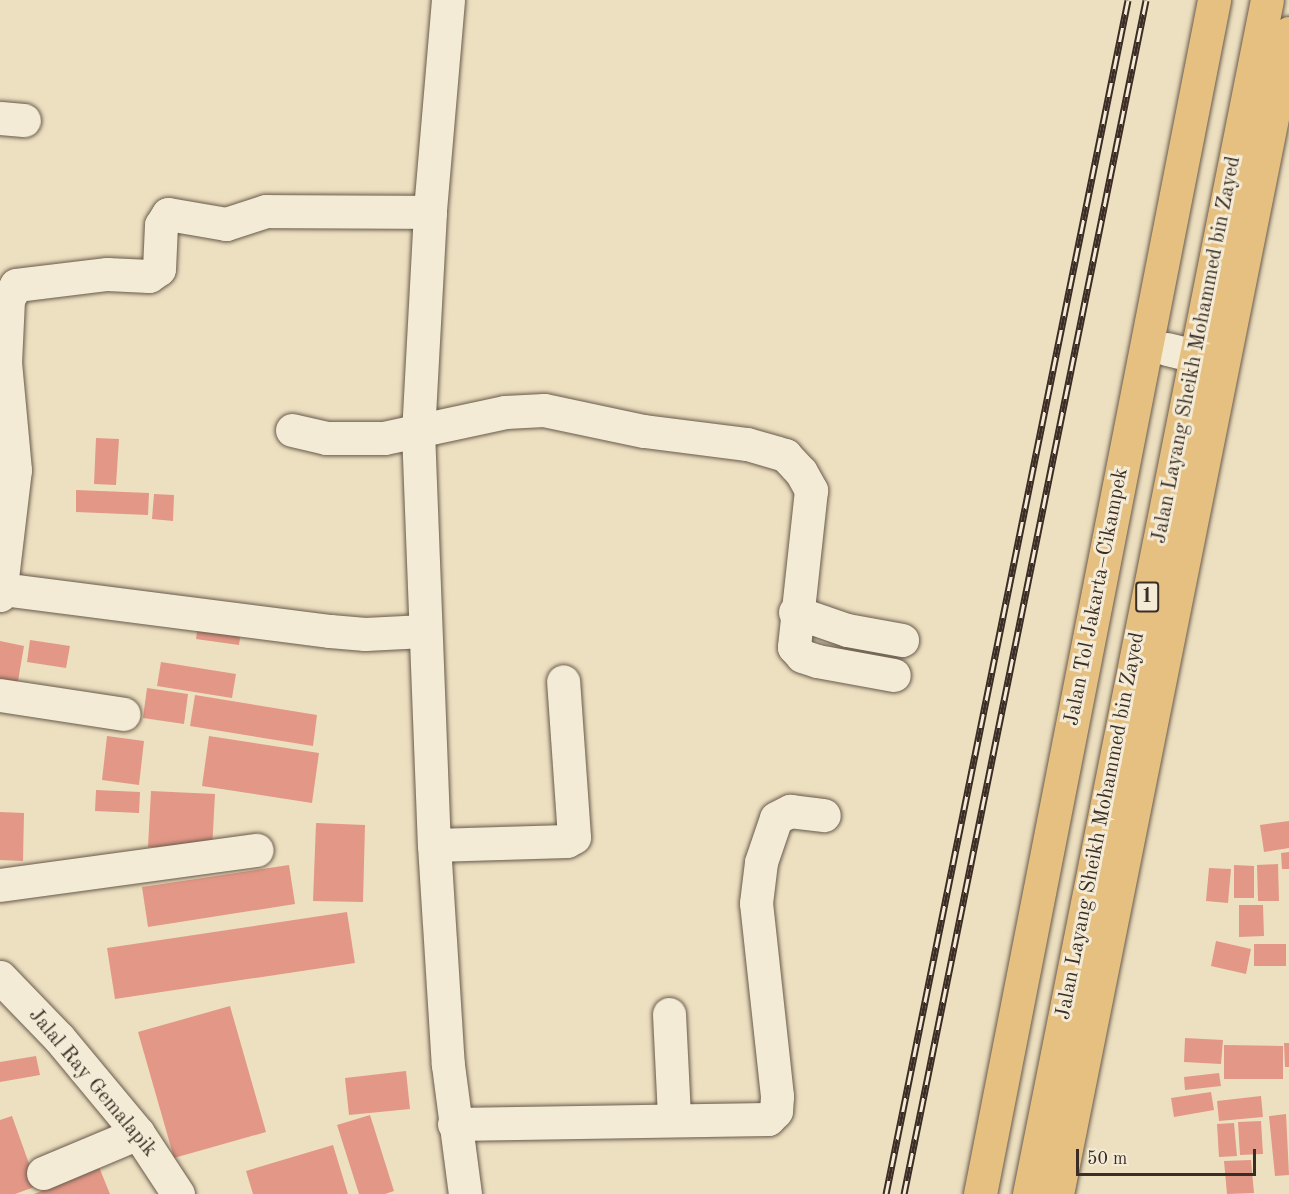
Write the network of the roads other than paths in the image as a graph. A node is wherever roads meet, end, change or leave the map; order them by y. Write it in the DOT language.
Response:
graph roads {
  1 [pos="448,0"];
  2 [pos="1214,0"];
  3 [pos="1235,0"];
  4 [pos="1267,0"];
  5 [pos="1289,33"];
  6 [pos="430,212"];
  7 [pos="1181,352"];
  8 [pos="3,378"];
  9 [pos="292,430"];
  10 [pos="418,431"];
  11 [pos="1,592"];
  12 [pos="795,612"];
  13 [pos="424,630"];
  14 [pos="902,640"];
  15 [pos="894,675"];
  16 [pos="563,681"];
  17 [pos="0,695"];
  18 [pos="124,714"];
  19 [pos="825,815"];
  20 [pos="434,845"];
  21 [pos="257,850"];
  22 [pos="0,885"];
  23 [pos="0,977"];
  24 [pos="669,1014"];
  25 [pos="674,1118"];
  26 [pos="454,1124"];
  27 [pos="138,1132"];
  28 [pos="43,1173"];
  29 [pos="178,1194"];
  30 [pos="465,1194"];
  31 [pos="980,1194"];
  32 [pos="1002,1194"];
  33 [pos="1029,1194"];
  34 [pos="1057,1194"];
  1 -- 6 [label="street"];
  2 -- 31 [label="highway, Jalan Tol Jakarta–Cikampek"];
  3 -- 7 [label="highway, Jalan Layang Sheikh Mohammed bin Zayed / 1"];
  4 -- 7 [label="highway, Jalan Layang Sheikh Mohammed bin Zayed / 1"];
  5 -- 34 [label="highway, 1"];
  6 -- 8 [label="street"];
  6 -- 10 [label="street"];
  7 -- 32 [label="highway, Jalan Layang Sheikh Mohammed bin Zayed / 1"];
  7 -- 33 [label="highway, Jalan Layang Sheikh Mohammed bin Zayed / 1"];
  8 -- 11 [label="street"];
  9 -- 10 [label="street"];
  10 -- 12 [label="street"];
  10 -- 13 [label="street"];
  11 -- 13 [label="street"];
  12 -- 14 [label="street"];
  12 -- 15 [label="street"];
  13 -- 20 [label="street"];
  16 -- 20 [label="street"];
  17 -- 18 [label="street"];
  19 -- 25 [label="street"];
  20 -- 26 [label="street"];
  21 -- 22 [label="street"];
  23 -- 27 [label="street, Jalal Ray Gemalapik"];
  24 -- 25 [label="street"];
  25 -- 26 [label="street"];
  26 -- 30 [label="street"];
  27 -- 28 [label="street"];
  27 -- 29 [label="street, Jalal Ray Gemalapik"];
}
